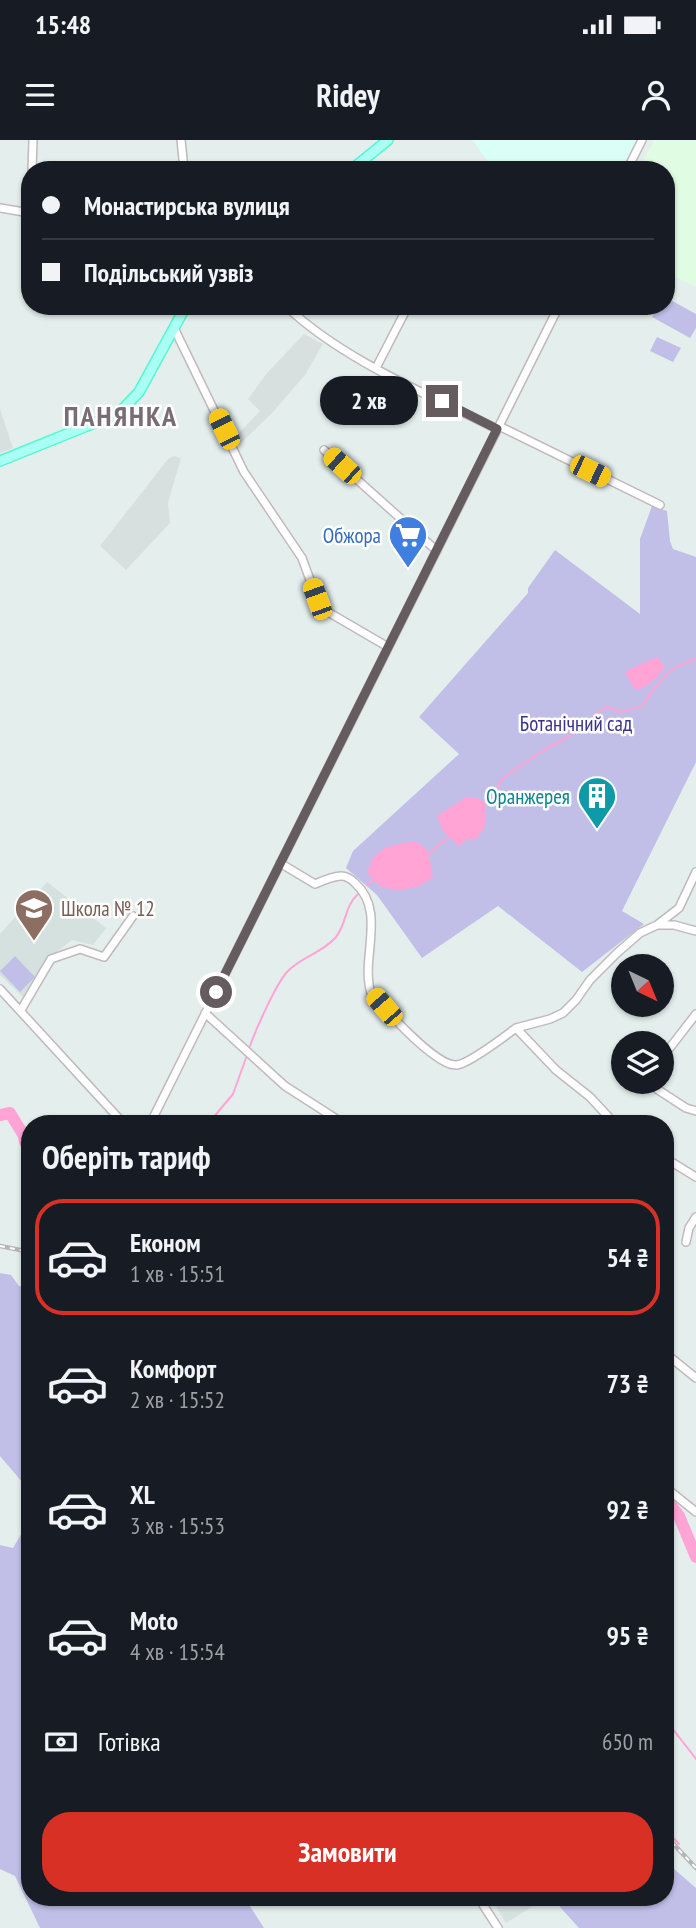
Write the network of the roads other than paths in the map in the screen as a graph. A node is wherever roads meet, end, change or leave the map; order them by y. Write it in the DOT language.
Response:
graph roads {
  1 [pos="33,140"];
  2 [pos="181,140"];
  3 [pos="388,140"];
  4 [pos="642,140"];
  5 [pos="32,161"];
  6 [pos="183,161"];
  7 [pos="362,161"];
  8 [pos="632,161"];
  9 [pos="0,208"];
  10 [pos="21,212"];
  11 [pos="181,315"];
  12 [pos="296,315"];
  13 [pos="403,315"];
  14 [pos="554,315"];
  15 [pos="174,328"];
  16 [pos="376,368"];
  17 [pos="498,428"];
  18 [pos="324,450"];
  19 [pos="0,461"];
  20 [pos="660,505"];
  21 [pos="437,551"];
  22 [pos="388,647"];
  23 [pos="281,863"];
  24 [pos="696,872"];
  25 [pos="133,916"];
  26 [pos="657,925"];
  27 [pos="696,931"];
  28 [pos="0,989"];
  29 [pos="21,1010"];
  30 [pos="205,1013"];
  31 [pos="696,1014"];
  32 [pos="516,1028"];
  33 [pos="674,1042"];
  34 [pos="664,1094"];
  35 [pos="696,1111"];
  36 [pos="116,1115"];
  37 [pos="154,1115"];
  38 [pos="330,1115"];
  39 [pos="607,1115"];
  40 [pos="674,1164"];
  41 [pos="696,1177"];
  42 [pos="696,1217"];
  43 [pos="686,1242"];
  44 [pos="674,1360"];
  45 [pos="696,1378"];
  46 [pos="674,1494"];
  47 [pos="696,1512"];
  48 [pos="484,1906"];
  49 [pos="498,1928"];
  1 -- 5 [label="street"];
  2 -- 6 [label="street"];
  3 -- 7 [label="main road"];
  4 -- 8 [label="street"];
  9 -- 10 [label="street"];
  11 -- 15 [label="main road"];
  12 -- 16 [label="street"];
  13 -- 16 [label="street"];
  14 -- 17 [label="street"];
  15 -- 19 [label="main road"];
  15 -- 22 [label="street"];
  16 -- 17 [label="street"];
  17 -- 20 [label="street"];
  17 -- 21 [label="street"];
  18 -- 21 [label="street"];
  21 -- 22 [label="street"];
  22 -- 23 [label="street"];
  23 -- 30 [label="street"];
  23 -- 32 [label="street"];
  24 -- 26 [label="street"];
  25 -- 29 [label="street"];
  26 -- 27 [label="street"];
  26 -- 32 [label="street"];
  28 -- 29 [label="street"];
  29 -- 36 [label="street"];
  30 -- 37 [label="street"];
  30 -- 38 [label="street"];
  31 -- 33 [label="street"];
  32 -- 39 [label="street"];
  34 -- 35 [label="street"];
  40 -- 41 [label="street"];
  42 -- 43 [label="street"];
  44 -- 45 [label="street"];
  46 -- 47 [label="street"];
  48 -- 49 [label="street"];
}
